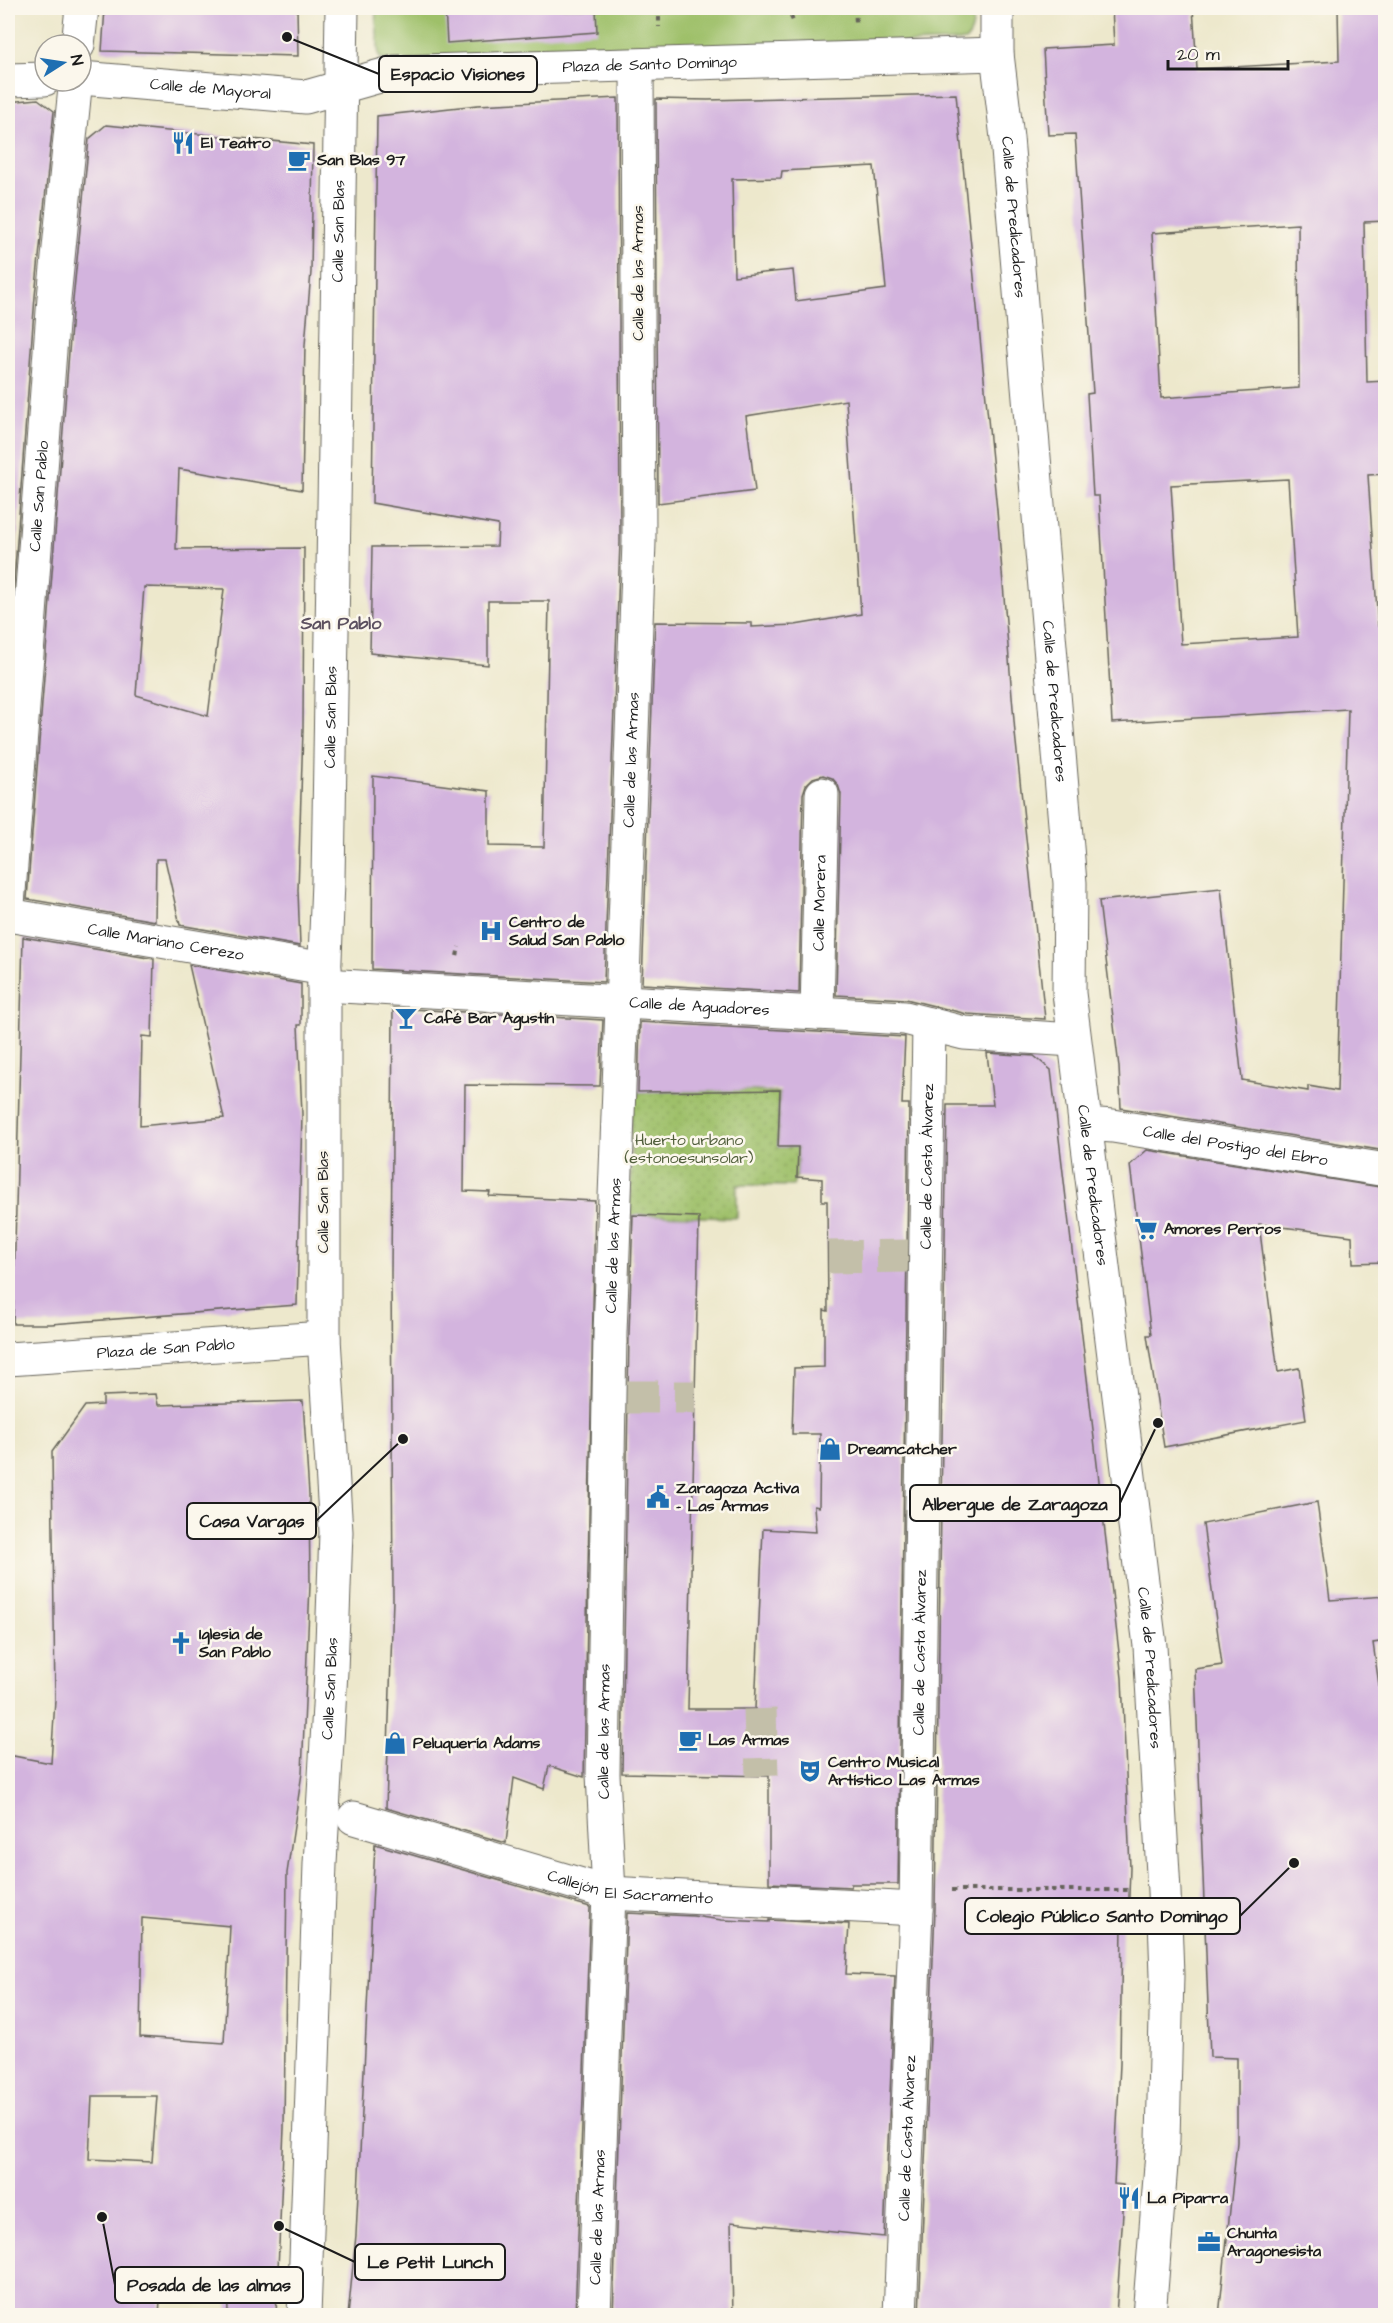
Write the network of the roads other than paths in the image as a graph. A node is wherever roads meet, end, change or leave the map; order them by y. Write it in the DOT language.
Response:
graph roads {
  1 [pos="82,8"];
  2 [pos="342,8"];
  3 [pos="997,8"];
  4 [pos="79,33"];
  5 [pos="998,54"];
  6 [pos="637,66"];
  7 [pos="8,80"];
  8 [pos="33,81"];
  9 [pos="93,84"];
  10 [pos="339,88"];
  11 [pos="66,93"];
  12 [pos="822,794"];
  13 [pos="8,905"];
  14 [pos="8,915"];
  15 [pos="324,977"];
  16 [pos="623,1002"];
  17 [pos="817,1013"];
  18 [pos="928,1024"];
  19 [pos="1073,1040"];
  20 [pos="1085,1124"];
  21 [pos="1386,1170"];
  22 [pos="324,1338"];
  23 [pos="8,1359"];
  24 [pos="354,1818"];
  25 [pos="609,1893"];
  26 [pos="916,1899"];
  27 [pos="304,2316"];
  28 [pos="594,2316"];
  29 [pos="900,2316"];
  30 [pos="1149,2316"];
  1 -- 4 [label="street"];
  2 -- 10 [label="street"];
  3 -- 5 [label="street"];
  5 -- 6 [label="street, Plaza de Santo Domingo"];
  5 -- 19 [label="street, Calle de Predicadores"];
  6 -- 10 [label="street, Plaza de Santo Domingo"];
  6 -- 16 [label="street, Calle de las Armas"];
  7 -- 8 [label="street, Calle de Mayoral"];
  9 -- 10 [label="street, Calle de Mayoral"];
  10 -- 15 [label="street, Calle San Blas"];
  11 -- 13 [label="street, Calle San Pablo"];
  12 -- 17 [label="street, Calle Morera"];
  14 -- 15 [label="street, Calle Mariano Cerezo"];
  15 -- 16 [label="street, Calle de Aguadores"];
  15 -- 22 [label="street, Calle San Blas"];
  16 -- 17 [label="street, Calle de Aguadores"];
  16 -- 25 [label="street, Calle de las Armas"];
  17 -- 18 [label="street, Calle de Aguadores"];
  18 -- 19 [label="street, Calle de Aguadores"];
  18 -- 26 [label="street, Calle de Casta Álvarez"];
  19 -- 20 [label="street, Calle de Predicadores"];
  20 -- 21 [label="street, Calle del Postigo del Ebro"];
  20 -- 30 [label="street, Calle de Predicadores"];
  22 -- 23 [label="street, Plaza de San Pablo"];
  22 -- 27 [label="street, Calle San Blas"];
  24 -- 25 [label="street, Callejón El Sacramento"];
  25 -- 26 [label="street, Callejón El Sacramento"];
  25 -- 28 [label="street, Calle de las Armas"];
  26 -- 29 [label="street, Calle de Casta Álvarez"];
}
